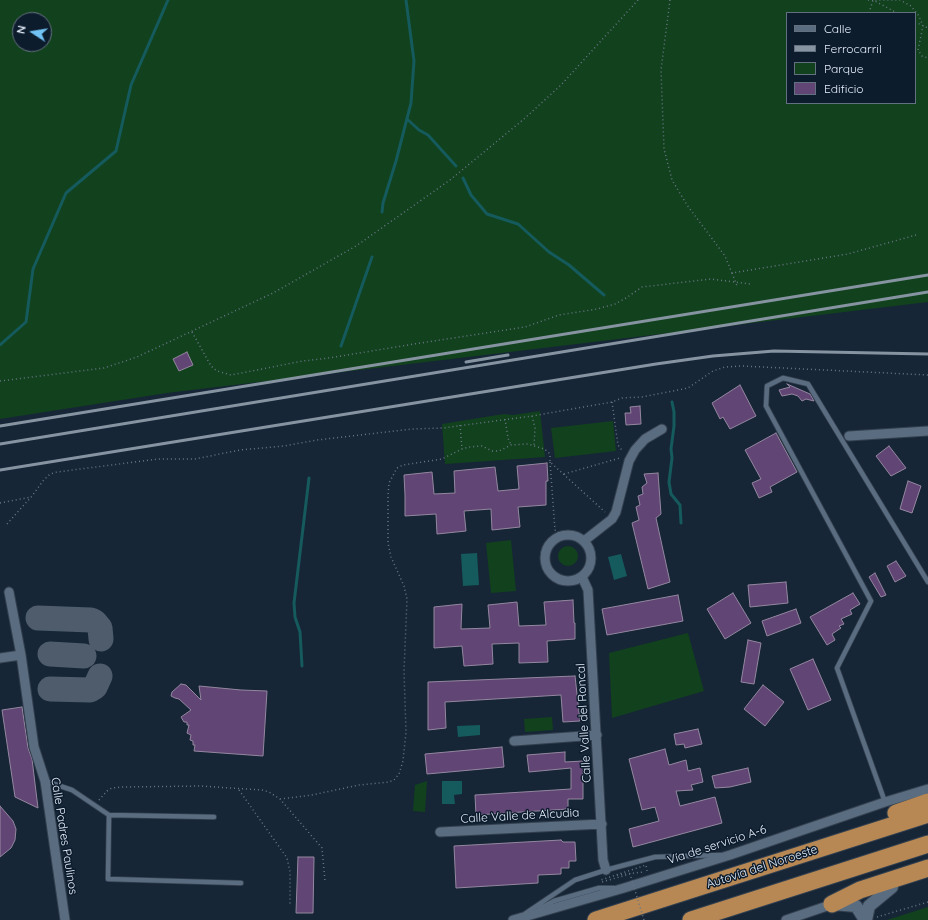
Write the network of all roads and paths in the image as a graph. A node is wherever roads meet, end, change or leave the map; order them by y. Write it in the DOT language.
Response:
graph roads {
  1 [pos="638,0"];
  2 [pos="670,0"];
  3 [pos="868,0"];
  4 [pos="873,0"];
  5 [pos="869,12"];
  6 [pos="895,12"];
  7 [pos="916,12"];
  8 [pos="916,12"];
  9 [pos="916,22"];
  10 [pos="923,26"];
  11 [pos="928,28"];
  12 [pos="928,58"];
  13 [pos="916,235"];
  14 [pos="732,273"];
  15 [pos="736,282"];
  16 [pos="750,284"];
  17 [pos="737,286"];
  18 [pos="192,332"];
  19 [pos="0,381"];
  20 [pos="532,416"];
  21 [pos="505,419"];
  22 [pos="460,425"];
  23 [pos="662,429"];
  24 [pos="928,431"];
  25 [pos="849,436"];
  26 [pos="511,445"];
  27 [pos="534,446"];
  28 [pos="462,449"];
  29 [pos="550,462"];
  30 [pos="564,474"];
  31 [pos="32,496"];
  32 [pos="0,503"];
  33 [pos="612,519"];
  34 [pos="7,524"];
  35 [pos="563,536"];
  36 [pos="584,541"];
  37 [pos="582,577"];
  38 [pos="928,582"];
  39 [pos="9,592"];
  40 [pos="21,655"];
  41 [pos="0,658"];
  42 [pos="597,735"];
  43 [pos="514,741"];
  44 [pos="45,781"];
  45 [pos="238,789"];
  46 [pos="928,790"];
  47 [pos="280,799"];
  48 [pos="885,802"];
  49 [pos="928,802"];
  50 [pos="95,805"];
  51 [pos="928,814"];
  52 [pos="109,815"];
  53 [pos="214,817"];
  54 [pos="602,824"];
  55 [pos="440,832"];
  56 [pos="928,844"];
  57 [pos="730,854"];
  58 [pos="928,868"];
  59 [pos="606,870"];
  60 [pos="647,871"];
  61 [pos="744,873"];
  62 [pos="928,876"];
  63 [pos="325,881"];
  64 [pos="241,882"];
  65 [pos="892,887"];
  66 [pos="928,902"];
  67 [pos="832,904"];
  68 [pos="290,905"];
  69 [pos="63,906"];
  70 [pos="516,919"];
  71 [pos="869,919"];
  72 [pos="61,920"];
  73 [pos="65,920"];
  74 [pos="596,920"];
  75 [pos="644,920"];
  76 [pos="691,920"];
  77 [pos="786,920"];
  1 -- 18 [label="path"];
  2 -- 14 [label="path"];
  3 -- 4 [label="path"];
  4 -- 5 [label="path"];
  4 -- 6 [label="path"];
  4 -- 7 [label="path"];
  8 -- 10 [label="path"];
  9 -- 10 [label="path"];
  10 -- 11 [label="path"];
  10 -- 12 [label="path"];
  13 -- 14 [label="path"];
  14 -- 15 [label="path"];
  15 -- 16 [label="path"];
  15 -- 17 [label="path"];
  15 -- 18 [label="path"];
  18 -- 19 [label="path"];
  20 -- 21 [label="path"];
  20 -- 27 [label="path"];
  20 -- 30 [label="path"];
  21 -- 22 [label="path"];
  21 -- 26 [label="path"];
  22 -- 28 [label="path"];
  22 -- 31 [label="path"];
  23 -- 33 [label="street"];
  24 -- 25 [label="street"];
  26 -- 27 [label="path"];
  26 -- 28 [label="path"];
  27 -- 29 [label="path"];
  28 -- 47 [label="path"];
  29 -- 30 [label="path"];
  29 -- 35 [label="path"];
  30 -- 33 [label="path"];
  31 -- 32 [label="path"];
  31 -- 34 [label="path"];
  33 -- 36 [label="street"];
  35 -- 36 [label="street"];
  35 -- 37 [label="street"];
  36 -- 37 [label="street"];
  37 -- 42 [label="street, Calle Valle del Roncal"];
  38 -- 48 [label="lane"];
  39 -- 40 [label="street, Calle Padres Paulinos"];
  40 -- 41 [label="street"];
  40 -- 44 [label="street, Calle Padres Paulinos"];
  42 -- 43 [label="street"];
  42 -- 54 [label="street, Calle Valle del Roncal"];
  44 -- 50 [label="lane"];
  44 -- 69 [label="street, Calle Padres Paulinos"];
  45 -- 47 [label="path"];
  45 -- 50 [label="path"];
  45 -- 68 [label="path"];
  46 -- 48 [label="street, Vía de servicio A-6"];
  47 -- 63 [label="path"];
  48 -- 57 [label="street, Vía de servicio A-6"];
  49 -- 61 [label="highway"];
  50 -- 52 [label="lane"];
  51 -- 61 [label="highway, Autovía del Noroeste"];
  52 -- 53 [label="lane"];
  52 -- 64 [label="lane"];
  54 -- 55 [label="street, Calle Valle de Alcudia"];
  54 -- 59 [label="street, Calle Valle del Roncal"];
  56 -- 76 [label="highway"];
  57 -- 59 [label="lane"];
  57 -- 70 [label="street, Vía de servicio A-6"];
  58 -- 67 [label="highway"];
  59 -- 70 [label="lane"];
  60 -- 75 [label="path, bridge"];
  61 -- 74 [label="highway, Autovía del Noroeste"];
  62 -- 65 [label="street"];
  65 -- 67 [label="street"];
  65 -- 71 [label="street"];
  66 -- 71 [label="path"];
  67 -- 71 [label="street"];
  67 -- 77 [label="street"];
  69 -- 72 [label="street, Calle Padres Paulinos"];
  69 -- 73 [label="street, Calle Padres Paulinos"];
}
